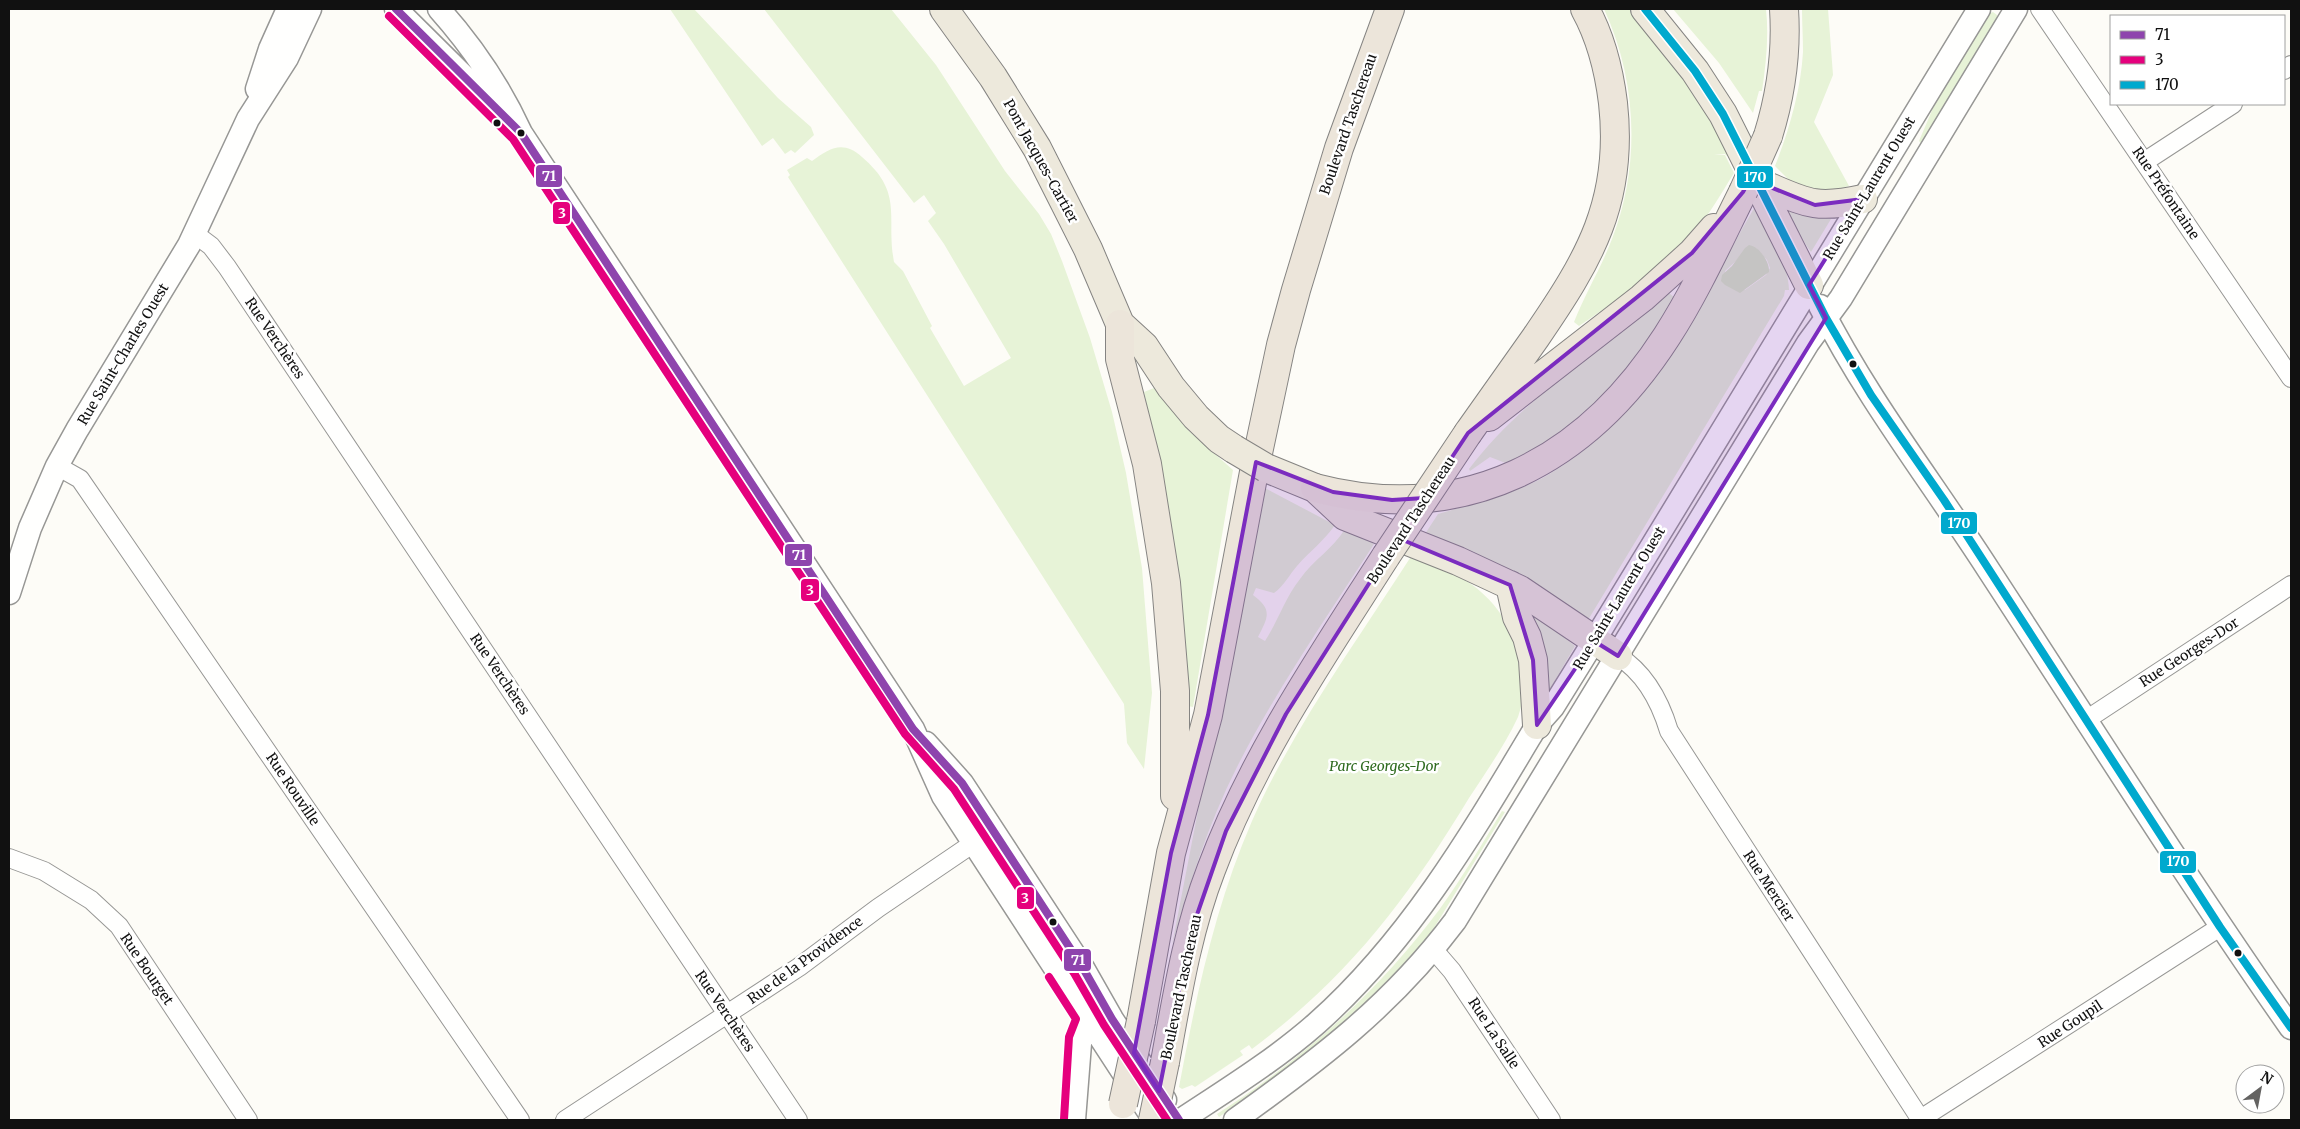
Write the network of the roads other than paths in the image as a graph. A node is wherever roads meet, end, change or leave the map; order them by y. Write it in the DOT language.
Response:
graph roads {
  1 [pos="288,9"];
  2 [pos="310,9"];
  3 [pos="396,9"];
  4 [pos="439,9"];
  5 [pos="944,9"];
  6 [pos="1390,9"];
  7 [pos="1586,9"];
  8 [pos="1645,9"];
  9 [pos="1784,9"];
  10 [pos="1979,9"];
  11 [pos="2016,9"];
  12 [pos="2040,9"];
  13 [pos="2231,105"];
  14 [pos="248,119"];
  15 [pos="521,133"];
  16 [pos="2144,162"];
  17 [pos="1752,188"];
  18 [pos="1863,199"];
  19 [pos="195,234"];
  20 [pos="1810,285"];
  21 [pos="1826,318"];
  22 [pos="1120,324"];
  23 [pos="2291,378"];
  24 [pos="1468,433"];
  25 [pos="57,466"];
  26 [pos="1315,488"];
  27 [pos="1510,585"];
  28 [pos="2291,585"];
  29 [pos="9,593"];
  30 [pos="1594,641"];
  31 [pos="1618,656"];
  32 [pos="2086,720"];
  33 [pos="1537,725"];
  34 [pos="913,729"];
  35 [pos="993,830"];
  36 [pos="973,843"];
  37 [pos="1171,853"];
  38 [pos="9,858"];
  39 [pos="2220,927"];
  40 [pos="1433,949"];
  41 [pos="728,1015"];
  42 [pos="1097,1015"];
  43 [pos="2291,1028"];
  44 [pos="1122,1112"];
  45 [pos="248,1120"];
  46 [pos="520,1120"];
  47 [pos="565,1120"];
  48 [pos="798,1120"];
  49 [pos="1074,1120"];
  50 [pos="1153,1120"];
  51 [pos="1180,1120"];
  52 [pos="1235,1120"];
  53 [pos="1551,1120"];
  54 [pos="1920,1120"];
  1 -- 14 [label="street, Rue Saint-Charles Ouest"];
  2 -- 14 [label="street, Rue Saint-Charles Ouest"];
  3 -- 15 [label="street"];
  4 -- 15 [label="street"];
  5 -- 22 [label="main road, Pont Jacques-Cartier"];
  6 -- 37 [label="highway, Boulevard Taschereau"];
  7 -- 24 [label="highway"];
  8 -- 17 [label="main road"];
  9 -- 17 [label="highway, Boulevard Taschereau, bridge"];
  10 -- 18 [label="street, Rue Saint-Laurent Ouest"];
  11 -- 21 [label="street, Rue Saint-Laurent Ouest"];
  12 -- 16 [label="street, Rue Préfontaine"];
  13 -- 16 [label="street"];
  14 -- 19 [label="street, Rue Saint-Charles Ouest"];
  15 -- 34 [label="street"];
  16 -- 23 [label="street, Rue Préfontaine"];
  17 -- 18 [label="main road"];
  17 -- 20 [label="main road"];
  17 -- 24 [label="highway, Boulevard Taschereau"];
  17 -- 26 [label="highway"];
  18 -- 20 [label="street, Rue Saint-Laurent Ouest"];
  19 -- 25 [label="street, Rue Saint-Charles Ouest"];
  19 -- 41 [label="street, Rue Verchères"];
  20 -- 21 [label="street"];
  20 -- 30 [label="street, Rue Saint-Laurent Ouest"];
  21 -- 31 [label="street, Rue Saint-Laurent Ouest"];
  21 -- 32 [label="street"];
  22 -- 26 [label="main road, bridge"];
  22 -- 37 [label="highway"];
  24 -- 50 [label="highway, Boulevard Taschereau, bridge"];
  25 -- 29 [label="street, Rue Saint-Charles Ouest"];
  25 -- 46 [label="street, Rue Rouville"];
  26 -- 27 [label="main road"];
  27 -- 30 [label="main road"];
  27 -- 33 [label="main road"];
  28 -- 32 [label="street, Rue Georges-Dor"];
  30 -- 31 [label="main road"];
  30 -- 33 [label="street, Rue Saint-Laurent Ouest"];
  31 -- 40 [label="street, Rue Saint-Laurent Ouest"];
  31 -- 54 [label="street, Rue Mercier"];
  32 -- 39 [label="street"];
  33 -- 51 [label="street, Rue Saint-Laurent Ouest"];
  34 -- 35 [label="street"];
  34 -- 36 [label="street"];
  35 -- 36 [label="street, Rue de la Providence"];
  35 -- 42 [label="street"];
  36 -- 41 [label="street, Rue de la Providence"];
  36 -- 42 [label="street"];
  37 -- 44 [label="highway, Boulevard Taschereau, bridge"];
  38 -- 45 [label="street, Rue Bourget"];
  39 -- 43 [label="street"];
  39 -- 54 [label="street, Rue Goupil"];
  40 -- 52 [label="street, Rue Saint-Laurent Ouest"];
  40 -- 53 [label="street, Rue La Salle"];
  41 -- 47 [label="street, Rue de la Providence"];
  41 -- 48 [label="street, Rue Verchères"];
  42 -- 49 [label="street"];
  42 -- 50 [label="street"];
  42 -- 51 [label="street"];
}
